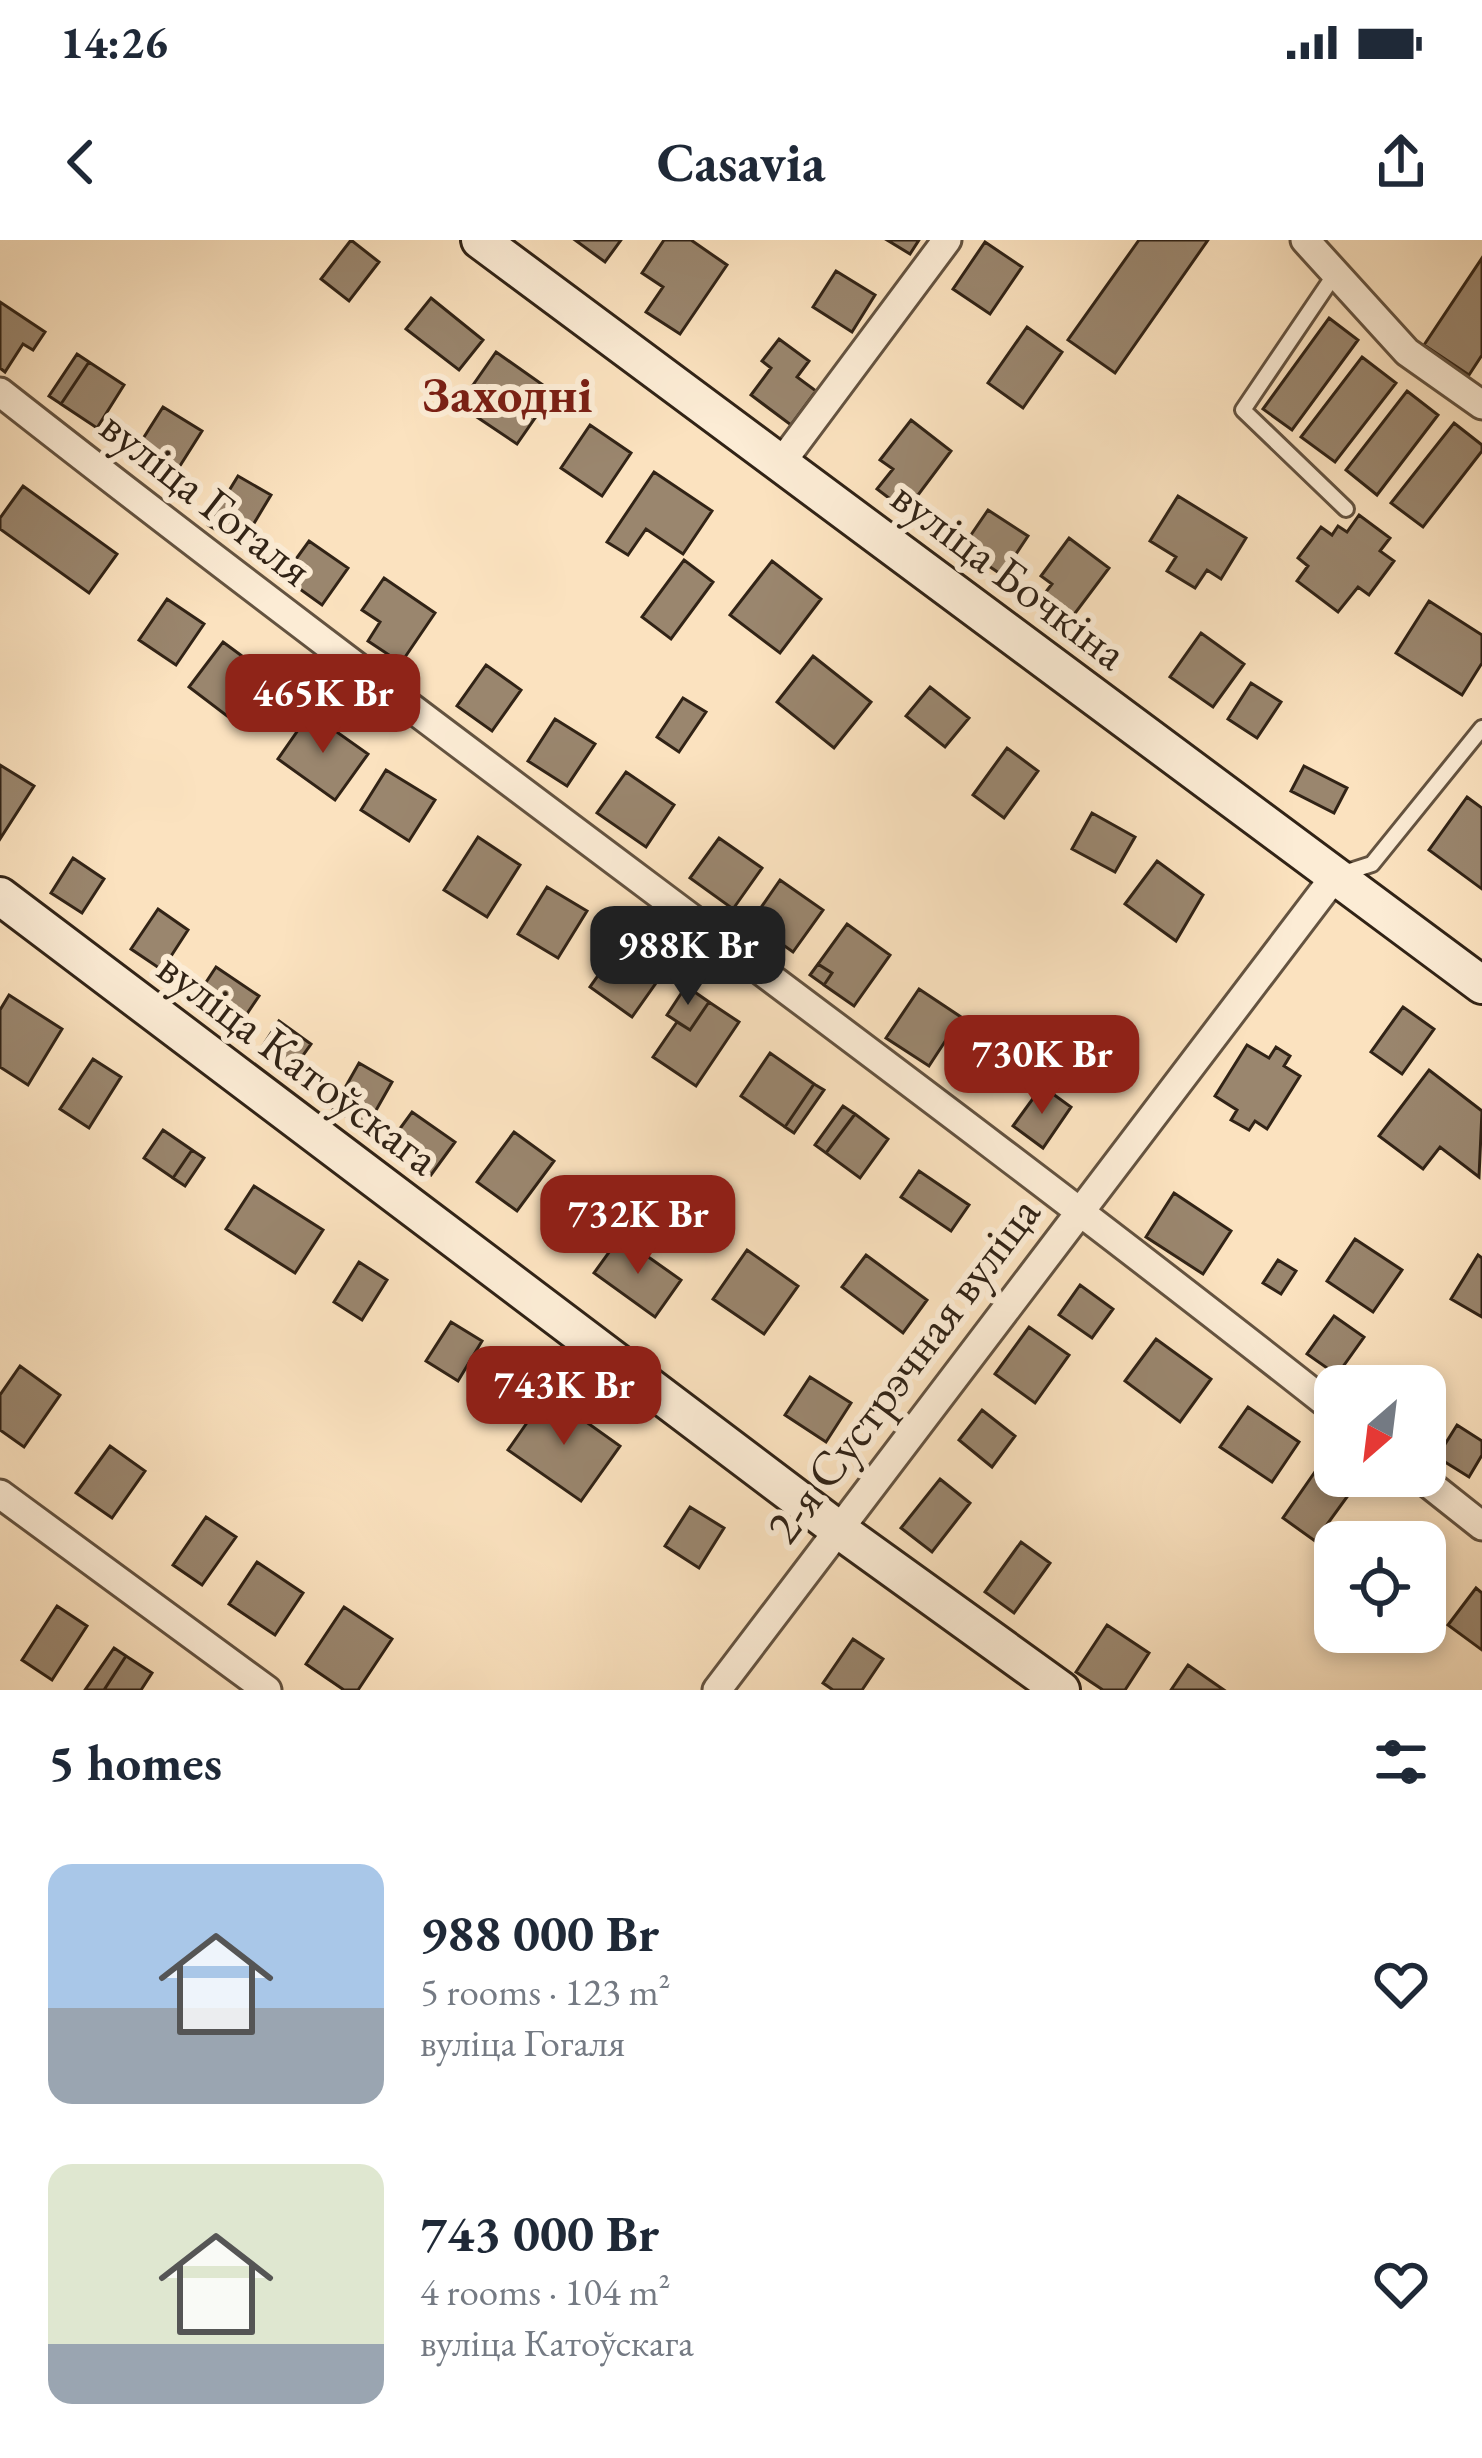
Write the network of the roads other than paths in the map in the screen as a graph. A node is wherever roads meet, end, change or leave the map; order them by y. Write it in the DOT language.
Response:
graph roads {
  1 [pos="480,240"];
  2 [pos="946,240"];
  3 [pos="1305,240"];
  4 [pos="1336,271"];
  5 [pos="0,392"];
  6 [pos="1482,405"];
  7 [pos="781,463"];
  8 [pos="1346,509"];
  9 [pos="1482,728"];
  10 [pos="1336,875"];
  11 [pos="0,896"];
  12 [pos="1482,985"];
  13 [pos="1079,1208"];
  14 [pos="1314,1393"];
  15 [pos="0,1494"];
  16 [pos="1445,1497"];
  17 [pos="1482,1526"];
  18 [pos="839,1530"];
  19 [pos="267,1690"];
  20 [pos="717,1690"];
  21 [pos="1061,1690"];
  1 -- 7 [label="street, вуліца Бочкіна"];
  2 -- 7 [label="street"];
  3 -- 4 [label="street"];
  4 -- 6 [label="street"];
  4 -- 8 [label="lane"];
  5 -- 13 [label="street, вуліца Гогаля"];
  7 -- 10 [label="street, вуліца Бочкіна"];
  9 -- 10 [label="lane"];
  10 -- 12 [label="street, вуліца Бочкіна"];
  10 -- 13 [label="street, 2-я Сустрэчная вуліца"];
  11 -- 18 [label="street, вуліца Катоўскага"];
  13 -- 14 [label="street, вуліца Гогаля"];
  13 -- 18 [label="street, 2-я Сустрэчная вуліца"];
  15 -- 19 [label="street"];
  16 -- 17 [label="street"];
  18 -- 20 [label="street, 2-я Сустрэчная вуліца"];
  18 -- 21 [label="street, вуліца Катоўскага"];
}
